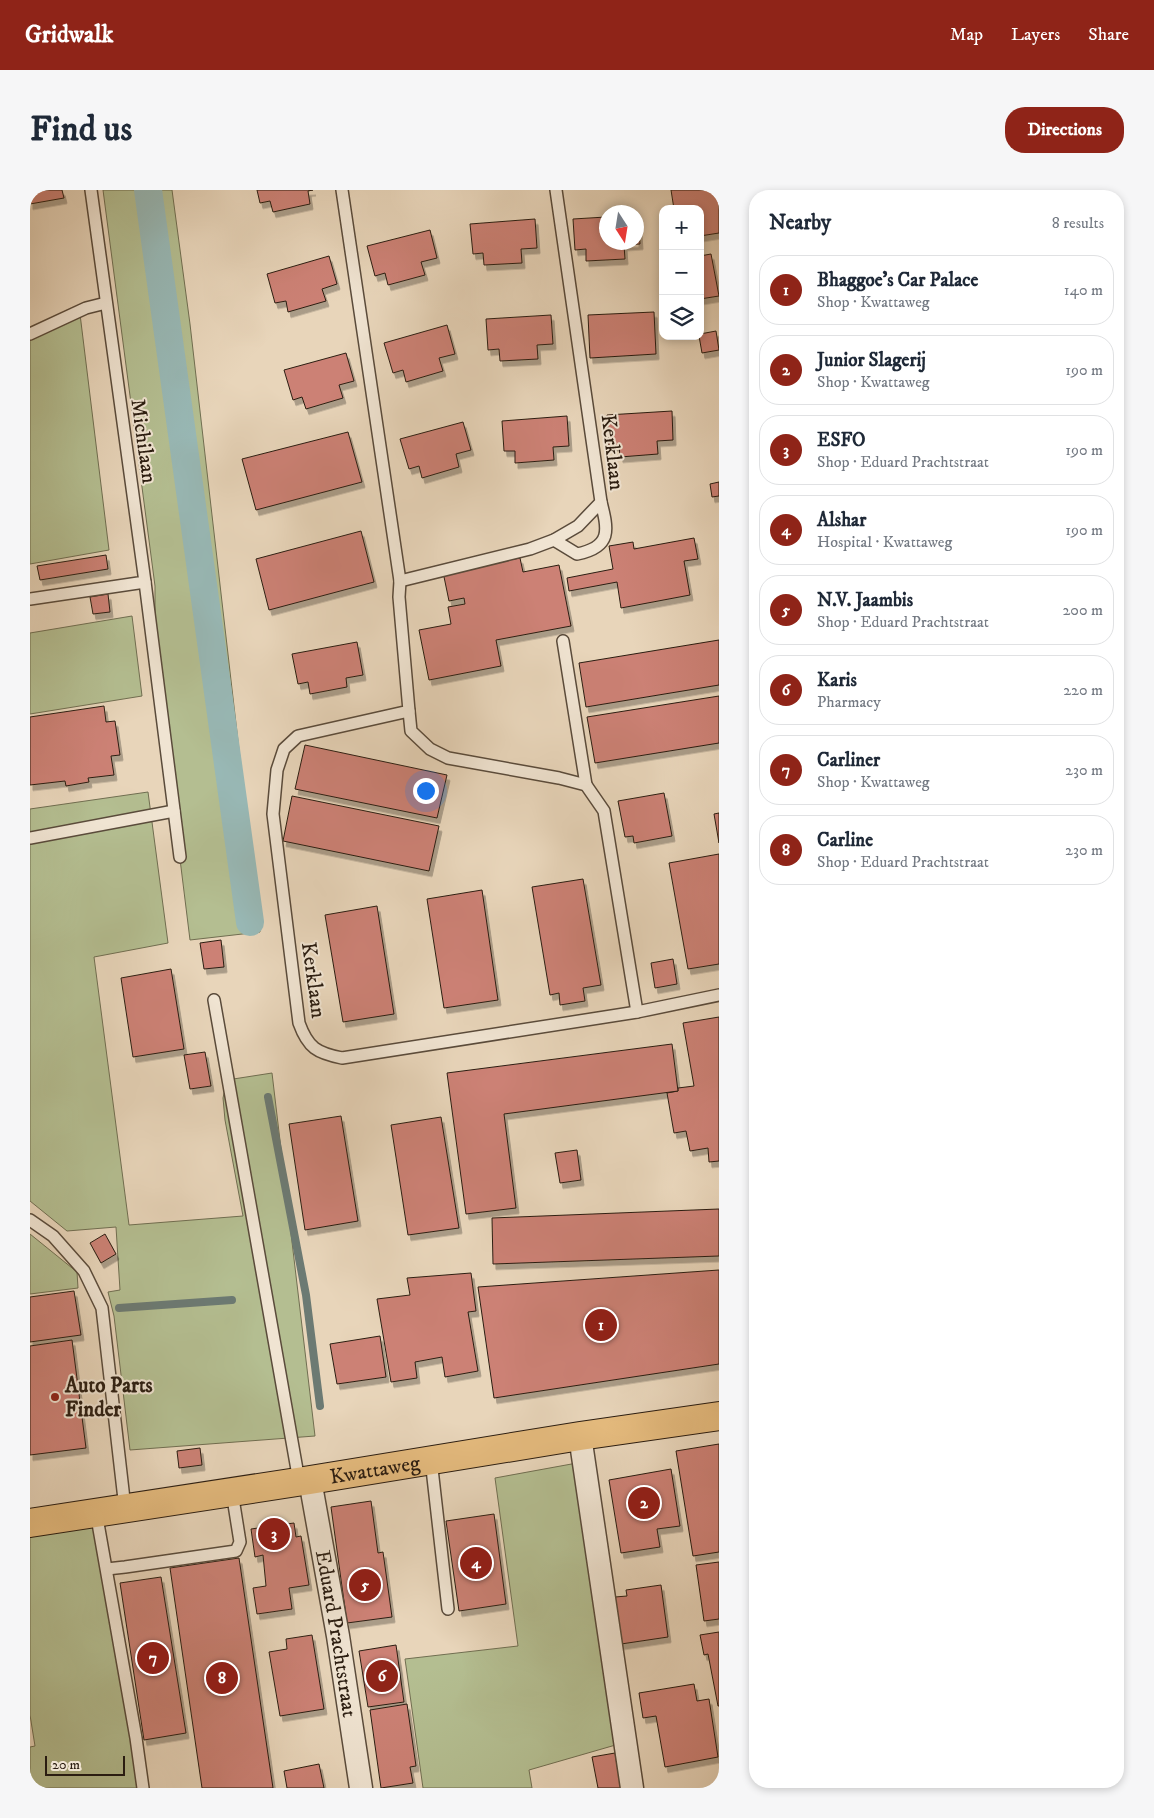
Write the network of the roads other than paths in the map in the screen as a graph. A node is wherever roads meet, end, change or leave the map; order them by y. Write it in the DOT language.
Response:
graph roads {
  1 [pos="91,190"];
  2 [pos="342,190"];
  3 [pos="556,190"];
  4 [pos="106,303"];
  5 [pos="30,334"];
  6 [pos="601,502"];
  7 [pos="554,540"];
  8 [pos="400,581"];
  9 [pos="145,582"];
  10 [pos="30,599"];
  11 [pos="563,641"];
  12 [pos="409,711"];
  13 [pos="586,785"];
  14 [pos="174,811"];
  15 [pos="30,838"];
  16 [pos="180,857"];
  17 [pos="719,995"];
  18 [pos="214,1000"];
  19 [pos="637,1012"];
  20 [pos="30,1220"];
  21 [pos="719,1416"];
  22 [pos="580,1436"];
  23 [pos="431,1460"];
  24 [pos="305,1481"];
  25 [pos="232,1492"];
  26 [pos="125,1508"];
  27 [pos="96,1512"];
  28 [pos="30,1523"];
  29 [pos="107,1569"];
  30 [pos="448,1609"];
  31 [pos="143,1788"];
  32 [pos="361,1788"];
  33 [pos="632,1788"];
  1 -- 4 [label="lane, Michilaan"];
  2 -- 8 [label="lane"];
  3 -- 6 [label="lane, Kerklaan"];
  4 -- 5 [label="lane"];
  4 -- 9 [label="lane, Michilaan"];
  6 -- 7 [label="lane, Kerklaan"];
  6 -- 7 [label="lane"];
  7 -- 8 [label="lane, Kerklaan"];
  8 -- 12 [label="lane"];
  9 -- 10 [label="lane"];
  9 -- 14 [label="lane, Michilaan"];
  11 -- 13 [label="lane"];
  12 -- 13 [label="lane"];
  12 -- 19 [label="lane, Kerklaan"];
  13 -- 19 [label="lane"];
  14 -- 15 [label="lane"];
  14 -- 16 [label="lane, Michilaan"];
  17 -- 19 [label="lane, Kerklaan"];
  18 -- 24 [label="lane"];
  20 -- 26 [label="lane"];
  21 -- 22 [label="main road, Kwattaweg"];
  22 -- 23 [label="main road, Kwattaweg"];
  22 -- 33 [label="street"];
  23 -- 24 [label="main road, Kwattaweg"];
  23 -- 30 [label="lane"];
  24 -- 25 [label="main road, Kwattaweg"];
  24 -- 32 [label="street, Eduard Prachtstraat"];
  25 -- 26 [label="main road, Kwattaweg"];
  25 -- 29 [label="lane"];
  26 -- 27 [label="main road, Kwattaweg"];
  27 -- 28 [label="main road, Kwattaweg"];
  27 -- 29 [label="lane"];
  29 -- 31 [label="lane"];
}
